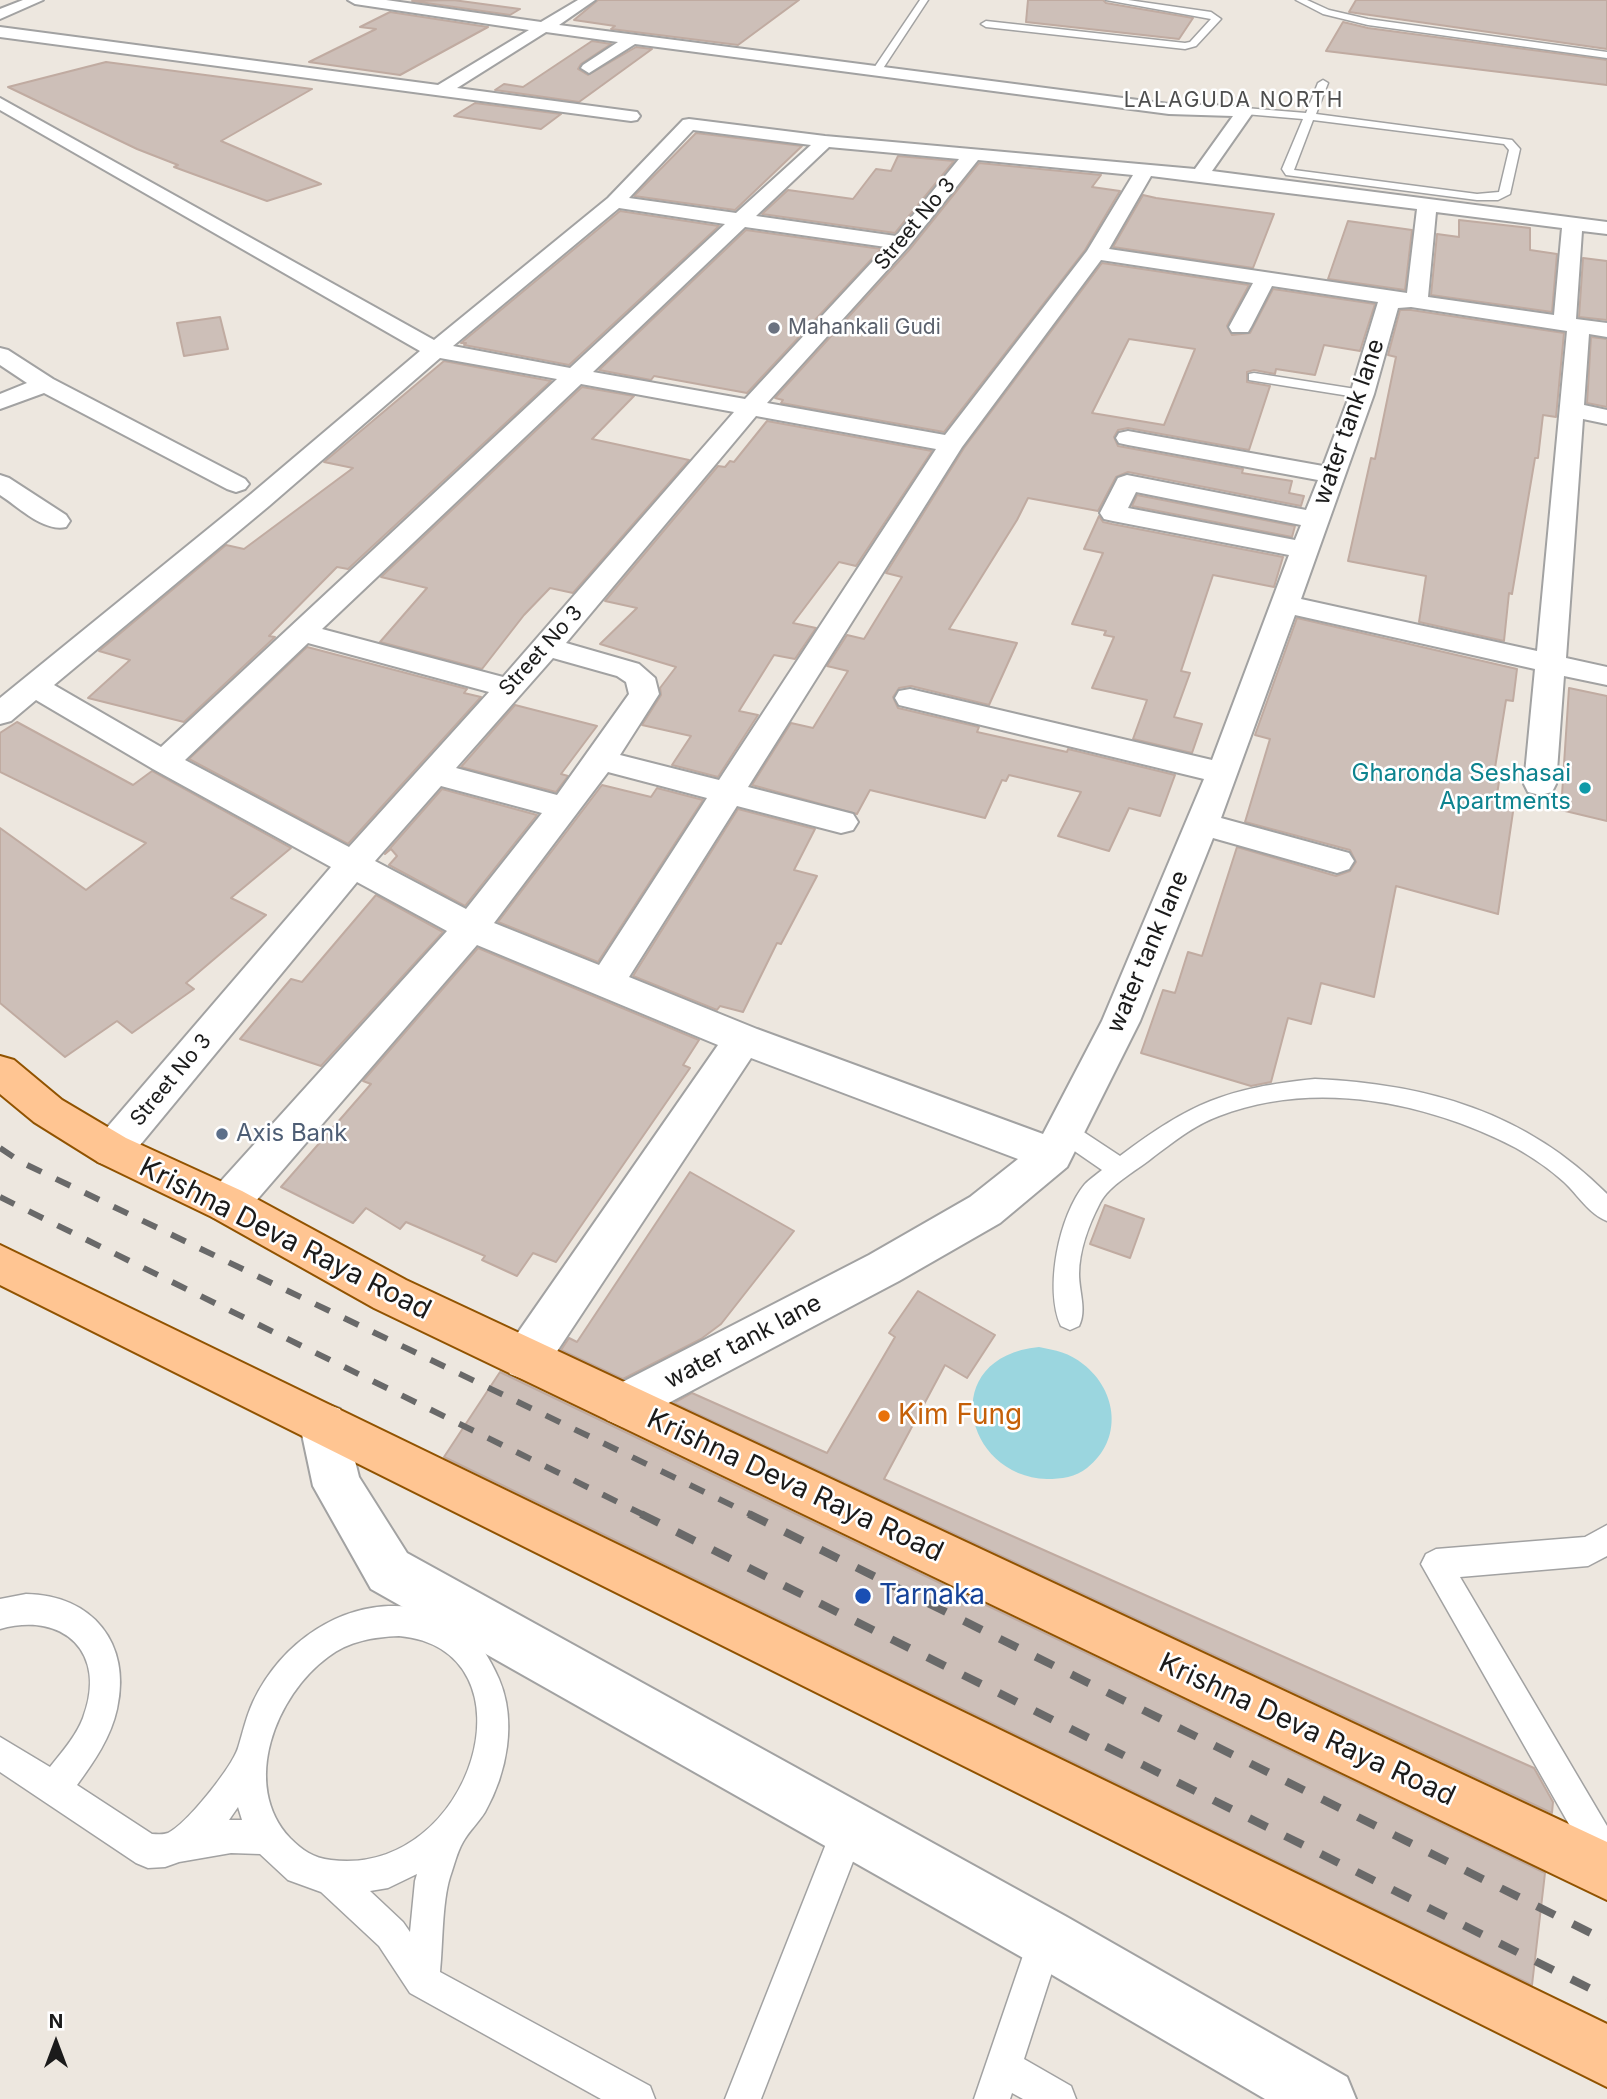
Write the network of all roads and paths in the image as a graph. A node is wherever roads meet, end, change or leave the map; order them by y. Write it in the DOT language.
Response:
graph roads {
  1 [pos="36,0"];
  2 [pos="355,0"];
  3 [pos="588,0"];
  4 [pos="924,0"];
  5 [pos="1108,0"];
  6 [pos="1300,0"];
  7 [pos="0,14"];
  8 [pos="986,24"];
  9 [pos="542,27"];
  10 [pos="0,32"];
  11 [pos="29,37"];
  12 [pos="597,40"];
  13 [pos="628,42"];
  14 [pos="0,48"];
  15 [pos="663,50"];
  16 [pos="1607,55"];
  17 [pos="589,68"];
  18 [pos="877,71"];
  19 [pos="1323,83"];
  20 [pos="440,91"];
  21 [pos="0,103"];
  22 [pos="1245,111"];
  23 [pos="631,116"];
  24 [pos="1307,117"];
  25 [pos="825,141"];
  26 [pos="973,154"];
  27 [pos="1145,171"];
  28 [pos="1200,174"];
  29 [pos="615,202"];
  30 [pos="1427,203"];
  31 [pos="742,220"];
  32 [pos="1572,223"];
  33 [pos="1607,228"];
  34 [pos="901,243"];
  35 [pos="1097,253"];
  36 [pos="1266,278"];
  37 [pos="1417,300"];
  38 [pos="1572,323"];
  39 [pos="1240,327"];
  40 [pos="1607,330"];
  41 [pos="435,350"];
  42 [pos="0,355"];
  43 [pos="573,377"];
  44 [pos="1254,377"];
  45 [pos="45,384"];
  46 [pos="1362,394"];
  47 [pos="0,402"];
  48 [pos="749,409"];
  49 [pos="1572,410"];
  50 [pos="1607,417"];
  51 [pos="1128,439"];
  52 [pos="951,444"];
  53 [pos="0,483"];
  54 [pos="236,484"];
  55 [pos="1314,506"];
  56 [pos="1093,517"];
  57 [pos="57,521"];
  58 [pos="1285,604"];
  59 [pos="302,633"];
  60 [pos="546,646"];
  61 [pos="1551,663"];
  62 [pos="1607,676"];
  63 [pos="33,686"];
  64 [pos="508,688"];
  65 [pos="910,698"];
  66 [pos="0,714"];
  67 [pos="600,760"];
  68 [pos="164,762"];
  69 [pos="434,773"];
  70 [pos="1223,773"];
  71 [pos="1540,784"];
  72 [pos="728,794"];
  73 [pos="564,808"];
  74 [pos="841,822"];
  75 [pos="1202,824"];
  76 [pos="1337,861"];
  77 [pos="352,864"];
  78 [pos="471,928"];
  79 [pos="607,982"];
  80 [pos="743,1039"];
  81 [pos="0,1071"];
  82 [pos="1059,1143"];
  83 [pos="112,1150"];
  84 [pos="1120,1169"];
  85 [pos="227,1204"];
  86 [pos="1607,1210"];
  87 [pos="0,1264"];
  88 [pos="1070,1318"];
  89 [pos="526,1359"];
  90 [pos="623,1405"];
  91 [pos="323,1425"];
  92 [pos="1607,1540"];
  93 [pos="0,1614"];
  94 [pos="0,1753"];
  95 [pos="250,1759"];
  96 [pos="54,1789"];
  97 [pos="849,1828"];
  98 [pos="449,1833"];
  99 [pos="267,1838"];
  100 [pos="181,1846"];
  101 [pos="1607,1858"];
  102 [pos="1607,1872"];
  103 [pos="331,1879"];
  104 [pos="1046,1938"];
  105 [pos="422,1981"];
  106 [pos="1607,2056"];
  107 [pos="998,2083"];
  108 [pos="637,2099"];
  109 [pos="743,2099"];
  110 [pos="1058,2099"];
  111 [pos="1325,2099"];
  1 -- 7 [label="street"];
  2 -- 9 [label="street"];
  3 -- 9 [label="street"];
  4 -- 18 [label="lane"];
  5 -- 8 [label="lane"];
  6 -- 16 [label="lane"];
  9 -- 13 [label="street"];
  9 -- 20 [label="street"];
  10 -- 11 [label="street"];
  11 -- 14 [label="street"];
  11 -- 20 [label="street"];
  12 -- 13 [label="street"];
  13 -- 15 [label="street"];
  13 -- 17 [label="street"];
  13 -- 18 [label="street"];
  18 -- 22 [label="street"];
  19 -- 24 [label="lane"];
  20 -- 23 [label="street"];
  21 -- 41 [label="street"];
  22 -- 24 [label="lane"];
  22 -- 28 [label="street"];
  24 -- 24 [label="lane"];
  25 -- 26 [label="street"];
  25 -- 29 [label="street"];
  25 -- 31 [label="street"];
  26 -- 27 [label="street"];
  26 -- 34 [label="street, Street No 3"];
  27 -- 28 [label="street"];
  27 -- 35 [label="street"];
  28 -- 30 [label="street"];
  29 -- 31 [label="street"];
  29 -- 41 [label="street"];
  30 -- 32 [label="street"];
  30 -- 37 [label="street"];
  31 -- 34 [label="street"];
  31 -- 43 [label="street"];
  32 -- 33 [label="street"];
  32 -- 38 [label="street"];
  34 -- 48 [label="street, Street No 3"];
  35 -- 36 [label="street"];
  35 -- 52 [label="street"];
  36 -- 37 [label="street"];
  36 -- 39 [label="street"];
  37 -- 38 [label="street"];
  37 -- 46 [label="street, water tank lane"];
  38 -- 40 [label="street"];
  38 -- 49 [label="street"];
  41 -- 43 [label="street"];
  41 -- 63 [label="street"];
  42 -- 45 [label="street"];
  43 -- 48 [label="street"];
  43 -- 59 [label="street"];
  44 -- 46 [label="lane"];
  45 -- 47 [label="street"];
  45 -- 54 [label="street"];
  46 -- 55 [label="street, water tank lane"];
  48 -- 52 [label="street"];
  48 -- 60 [label="street, Street No 3"];
  49 -- 50 [label="street"];
  49 -- 61 [label="street"];
  51 -- 55 [label="street"];
  52 -- 72 [label="street"];
  53 -- 57 [label="street"];
  55 -- 55 [label="street"];
  55 -- 56 [label="street"];
  55 -- 58 [label="street, water tank lane"];
  58 -- 61 [label="street"];
  58 -- 70 [label="street, water tank lane"];
  59 -- 64 [label="street"];
  59 -- 68 [label="street"];
  60 -- 64 [label="street, Street No 3"];
  60 -- 67 [label="street"];
  61 -- 62 [label="street"];
  61 -- 71 [label="street"];
  63 -- 66 [label="street"];
  63 -- 68 [label="street"];
  64 -- 69 [label="street, Street No 3"];
  65 -- 70 [label="street"];
  67 -- 72 [label="street"];
  67 -- 73 [label="street"];
  68 -- 77 [label="street"];
  69 -- 73 [label="street"];
  69 -- 77 [label="street, Street No 3"];
  70 -- 75 [label="street, water tank lane"];
  72 -- 74 [label="street"];
  72 -- 79 [label="street"];
  73 -- 78 [label="street"];
  75 -- 76 [label="street"];
  75 -- 82 [label="street, water tank lane"];
  77 -- 78 [label="street"];
  77 -- 83 [label="street, Street No 3"];
  78 -- 79 [label="street"];
  78 -- 85 [label="street"];
  79 -- 80 [label="street"];
  80 -- 82 [label="street"];
  80 -- 89 [label="street"];
  81 -- 83 [label="main road, Krishna Deva Raya Road"];
  82 -- 84 [label="lane"];
  82 -- 90 [label="street, water tank lane"];
  83 -- 85 [label="main road, Krishna Deva Raya Road"];
  84 -- 86 [label="lane"];
  84 -- 88 [label="lane"];
  85 -- 89 [label="main road, Krishna Deva Raya Road"];
  87 -- 91 [label="main road"];
  89 -- 90 [label="main road, Krishna Deva Raya Road"];
  90 -- 102 [label="main road, Krishna Deva Raya Road"];
  91 -- 97 [label="street"];
  91 -- 106 [label="main road"];
  92 -- 101 [label="lane"];
  93 -- 96 [label="lane"];
  94 -- 96 [label="lane"];
  95 -- 98 [label="lane"];
  95 -- 99 [label="lane"];
  95 -- 100 [label="lane"];
  96 -- 100 [label="lane"];
  97 -- 104 [label="street"];
  97 -- 109 [label="lane"];
  98 -- 103 [label="lane"];
  98 -- 105 [label="lane"];
  99 -- 100 [label="lane"];
  99 -- 103 [label="lane"];
  103 -- 105 [label="lane"];
  104 -- 107 [label="lane"];
  104 -- 111 [label="street"];
  105 -- 108 [label="lane"];
  107 -- 110 [label="lane"];
}
